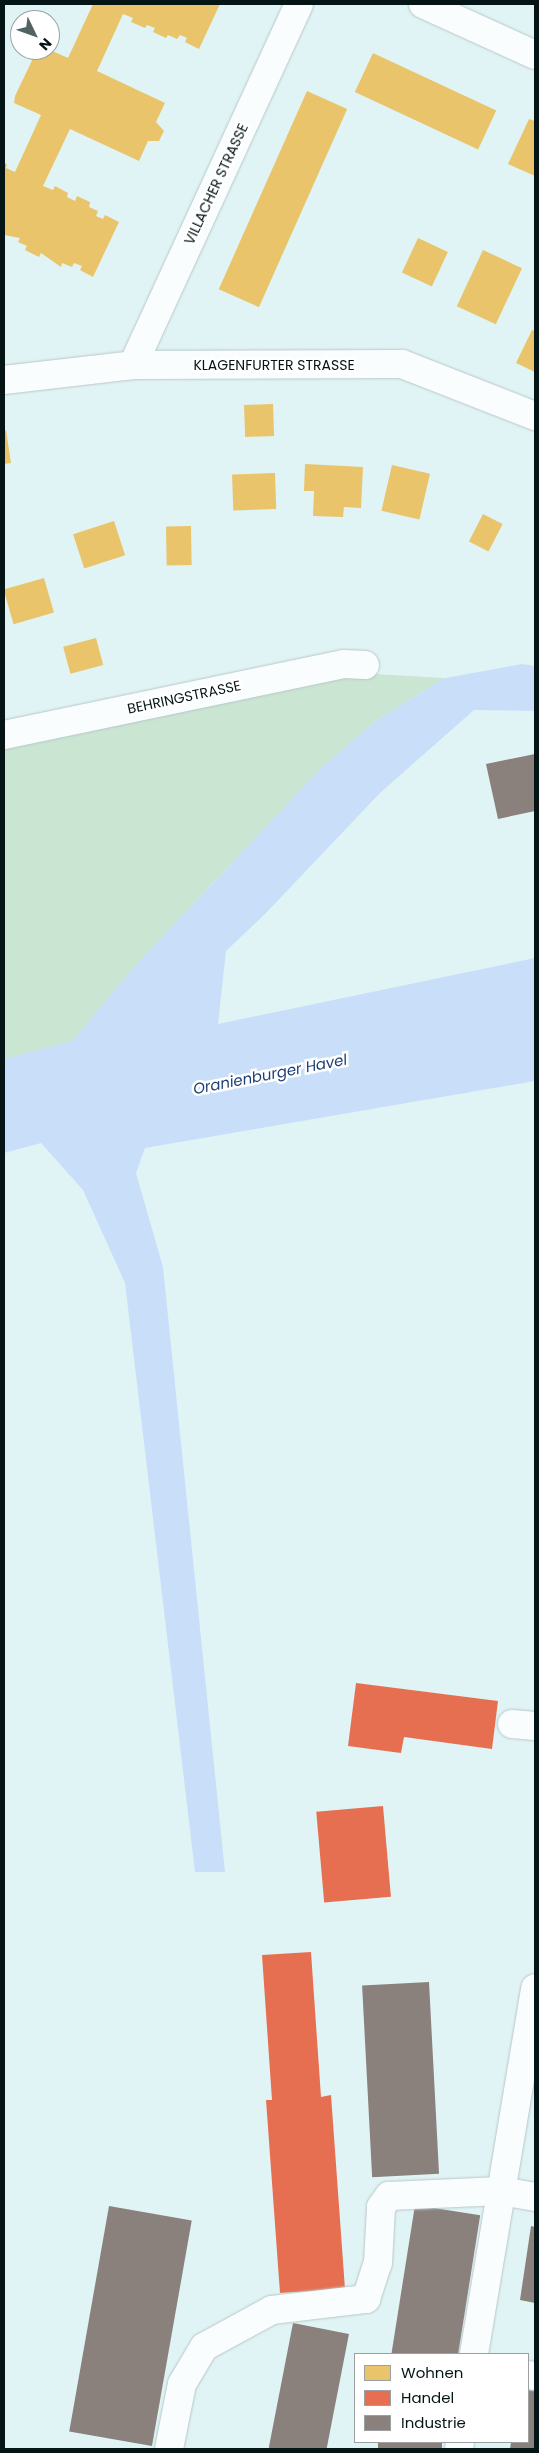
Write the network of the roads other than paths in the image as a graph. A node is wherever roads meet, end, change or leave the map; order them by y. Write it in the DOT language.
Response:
graph roads {
  1 [pos="298,4"];
  2 [pos="423,4"];
  3 [pos="535,55"];
  4 [pos="133,365"];
  5 [pos="4,380"];
  6 [pos="535,416"];
  7 [pos="365,665"];
  8 [pos="4,735"];
  9 [pos="535,1988"];
  10 [pos="501,2191"];
  11 [pos="535,2197"];
  12 [pos="474,2353"];
  13 [pos="169,2449"];
  1 -- 4 [label="street, VILLACHER STRASSE"];
  2 -- 3 [label="street"];
  4 -- 5 [label="street, KLAGENFURTER STRASSE"];
  4 -- 6 [label="street, KLAGENFURTER STRASSE"];
  7 -- 8 [label="street, BEHRINGSTRASSE"];
  9 -- 10 [label="street"];
  10 -- 11 [label="street"];
  10 -- 12 [label="street"];
  10 -- 13 [label="street"];
}
